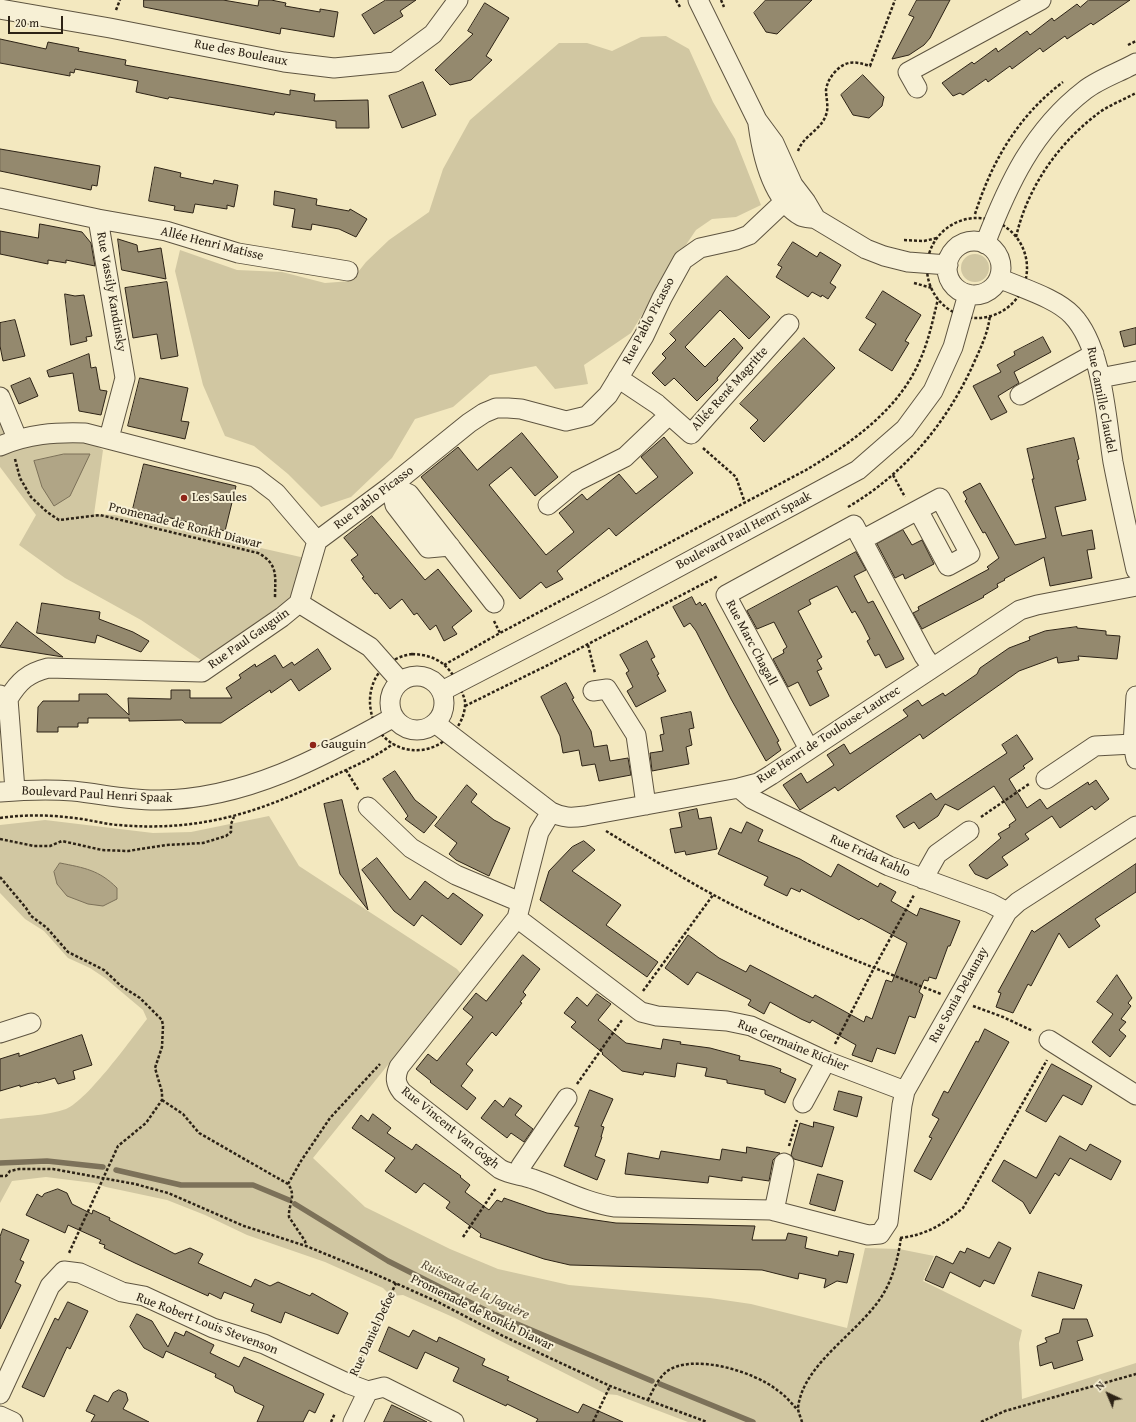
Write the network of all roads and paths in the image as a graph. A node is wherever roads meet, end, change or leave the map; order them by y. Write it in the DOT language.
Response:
graph roads {
  1 [pos="458,0"];
  2 [pos="698,0"];
  3 [pos="721,0"];
  4 [pos="895,0"];
  5 [pos="1039,0"];
  6 [pos="0,9"];
  7 [pos="727,14"];
  8 [pos="1136,63"];
  9 [pos="917,88"];
  10 [pos="1136,93"];
  11 [pos="757,120"];
  12 [pos="796,158"];
  13 [pos="0,198"];
  14 [pos="785,200"];
  15 [pos="98,219"];
  16 [pos="816,219"];
  17 [pos="994,221"];
  18 [pos="938,238"];
  19 [pos="1016,238"];
  20 [pos="898,240"];
  21 [pos="985,244"];
  22 [pos="927,263"];
  23 [pos="948,265"];
  24 [pos="348,271"];
  25 [pos="999,278"];
  26 [pos="1022,288"];
  27 [pos="960,289"];
  28 [pos="938,299"];
  29 [pos="952,311"];
  30 [pos="789,324"];
  31 [pos="1094,354"];
  32 [pos="1136,371"];
  33 [pos="618,378"];
  34 [pos="1100,378"];
  35 [pos="1020,394"];
  36 [pos="0,397"];
  37 [pos="669,415"];
  38 [pos="691,434"];
  39 [pos="109,438"];
  40 [pos="9,442"];
  41 [pos="894,475"];
  42 [pos="391,486"];
  43 [pos="745,503"];
  44 [pos="548,505"];
  45 [pos="916,511"];
  46 [pos="862,540"];
  47 [pos="317,541"];
  48 [pos="1135,563"];
  49 [pos="716,577"];
  50 [pos="1136,586"];
  51 [pos="299,603"];
  52 [pos="494,603"];
  53 [pos="282,617"];
  54 [pos="588,644"];
  55 [pos="387,665"];
  56 [pos="444,665"];
  57 [pos="932,667"];
  58 [pos="400,681"];
  59 [pos="450,687"];
  60 [pos="596,690"];
  61 [pos="1136,696"];
  62 [pos="4,697"];
  63 [pos="465,706"];
  64 [pos="394,717"];
  65 [pos="435,723"];
  66 [pos="377,727"];
  67 [pos="451,735"];
  68 [pos="809,749"];
  69 [pos="1134,752"];
  70 [pos="346,770"];
  71 [pos="1046,779"];
  72 [pos="739,788"];
  73 [pos="7,791"];
  74 [pos="646,805"];
  75 [pos="368,807"];
  76 [pos="550,812"];
  77 [pos="234,816"];
  78 [pos="585,816"];
  79 [pos="1136,826"];
  80 [pos="969,831"];
  81 [pos="0,838"];
  82 [pos="0,877"];
  83 [pos="923,880"];
  84 [pos="519,910"];
  85 [pos="1007,912"];
  86 [pos="874,968"];
  87 [pos="958,1000"];
  88 [pos="31,1023"];
  89 [pos="0,1033"];
  90 [pos="1053,1042"];
  91 [pos="826,1061"];
  92 [pos="905,1091"];
  93 [pos="1136,1095"];
  94 [pos="567,1098"];
  95 [pos="162,1100"];
  96 [pos="803,1103"];
  97 [pos="784,1163"];
  98 [pos="512,1174"];
  99 [pos="0,1176"];
  100 [pos="104,1178"];
  101 [pos="774,1210"];
  102 [pos="896,1233"];
  103 [pos="463,1237"];
  104 [pos="306,1246"];
  105 [pos="64,1271"];
  106 [pos="396,1283"];
  107 [pos="1136,1374"];
  108 [pos="349,1384"];
  109 [pos="610,1386"];
  110 [pos="368,1391"];
  111 [pos="0,1394"];
  112 [pos="648,1400"];
  113 [pos="798,1409"];
  114 [pos="0,1416"];
  115 [pos="13,1422"];
  116 [pos="353,1422"];
  117 [pos="454,1422"];
  118 [pos="593,1422"];
  119 [pos="707,1422"];
  120 [pos="802,1422"];
  121 [pos="981,1422"];
  1 -- 6 [label="street, Rue des Bouleaux"];
  2 -- 11 [label="street"];
  3 -- 7 [label="path"];
  4 -- 12 [label="path"];
  5 -- 9 [label="street"];
  8 -- 17 [label="street"];
  10 -- 19 [label="path"];
  11 -- 14 [label="street"];
  11 -- 16 [label="street"];
  13 -- 15 [label="street, Rue Vassily Kandinsky"];
  14 -- 16 [label="street"];
  14 -- 33 [label="street, Rue Pablo Picasso"];
  15 -- 24 [label="street, Allée Henri Matisse"];
  15 -- 39 [label="street, Rue Vassily Kandinsky"];
  16 -- 22 [label="street"];
  17 -- 18 [label="path"];
  17 -- 19 [label="path"];
  17 -- 21 [label="street"];
  18 -- 20 [label="path"];
  18 -- 22 [label="path"];
  19 -- 26 [label="path"];
  21 -- 23 [label="street"];
  21 -- 25 [label="street"];
  22 -- 23 [label="street"];
  22 -- 28 [label="path"];
  23 -- 27 [label="street"];
  25 -- 26 [label="street, Rue Camille Claudel"];
  25 -- 27 [label="street"];
  26 -- 29 [label="path"];
  26 -- 31 [label="street, Rue Camille Claudel"];
  27 -- 29 [label="street, Boulevard Paul Henri Spaak"];
  27 -- 29 [label="path"];
  28 -- 29 [label="path"];
  28 -- 43 [label="path"];
  29 -- 59 [label="street, Boulevard Paul Henri Spaak"];
  30 -- 38 [label="street, Allée René Magritte"];
  31 -- 34 [label="street, Rue Camille Claudel"];
  31 -- 35 [label="street"];
  32 -- 34 [label="street"];
  33 -- 37 [label="street, Allée René Magritte"];
  33 -- 42 [label="street, Rue Pablo Picasso"];
  34 -- 48 [label="street, Rue Camille Claudel"];
  36 -- 40 [label="street"];
  37 -- 38 [label="street, Allée René Magritte"];
  37 -- 44 [label="street"];
  38 -- 43 [label="path"];
  39 -- 40 [label="street"];
  39 -- 47 [label="street"];
  40 -- 53 [label="path, Promenade de Ronkh Diawar"];
  41 -- 45 [label="path"];
  42 -- 47 [label="street, Rue Pablo Picasso"];
  42 -- 52 [label="street"];
  43 -- 56 [label="path"];
  45 -- 46 [label="street"];
  46 -- 57 [label="street, Rue Marc Chagall"];
  46 -- 68 [label="street, Rue Marc Chagall"];
  47 -- 51 [label="street"];
  49 -- 54 [label="path"];
  50 -- 57 [label="street, Rue Henri de Toulouse-Lautrec"];
  51 -- 53 [label="street, Rue Paul Gauguin"];
  51 -- 55 [label="street, Rue Paul Gauguin"];
  53 -- 62 [label="street, Rue Paul Gauguin"];
  54 -- 60 [label="path"];
  54 -- 63 [label="path"];
  55 -- 56 [label="path"];
  55 -- 58 [label="street, Rue Paul Gauguin"];
  55 -- 66 [label="path"];
  56 -- 59 [label="path"];
  57 -- 68 [label="street, Rue Henri de Toulouse-Lautrec"];
  58 -- 59 [label="street"];
  58 -- 64 [label="street"];
  59 -- 63 [label="path"];
  59 -- 65 [label="street"];
  60 -- 74 [label="street"];
  61 -- 69 [label="street"];
  62 -- 73 [label="street"];
  63 -- 67 [label="path"];
  64 -- 65 [label="street"];
  64 -- 66 [label="street, Boulevard Paul Henri Spaak"];
  65 -- 67 [label="street, Rue Henri de Toulouse-Lautrec"];
  66 -- 67 [label="path"];
  66 -- 73 [label="street, Boulevard Paul Henri Spaak"];
  67 -- 76 [label="street, Rue Henri de Toulouse-Lautrec"];
  68 -- 72 [label="street, Rue Henri de Toulouse-Lautrec"];
  69 -- 71 [label="street"];
  70 -- 75 [label="path"];
  71 -- 80 [label="path"];
  72 -- 74 [label="street, Rue Henri de Toulouse-Lautrec"];
  72 -- 83 [label="street, Rue Frida Kahlo"];
  74 -- 78 [label="street, Rue Henri de Toulouse-Lautrec"];
  75 -- 84 [label="street, Rue Germaine Richier"];
  76 -- 78 [label="street, Rue Henri de Toulouse-Lautrec"];
  76 -- 84 [label="street, Rue Vincent Van Gogh"];
  77 -- 81 [label="path"];
  78 -- 86 [label="path"];
  79 -- 85 [label="street, Rue Sonia Delaunay"];
  80 -- 83 [label="street"];
  82 -- 95 [label="path"];
  83 -- 85 [label="street, Rue Frida Kahlo"];
  83 -- 86 [label="path"];
  84 -- 91 [label="street, Rue Germaine Richier"];
  84 -- 98 [label="street, Rue Vincent Van Gogh"];
  85 -- 87 [label="street, Rue Sonia Delaunay"];
  86 -- 87 [label="path"];
  86 -- 91 [label="path"];
  87 -- 90 [label="path"];
  87 -- 92 [label="street, Rue Sonia Delaunay"];
  88 -- 89 [label="street"];
  90 -- 93 [label="street"];
  90 -- 102 [label="path"];
  91 -- 92 [label="street, Rue Germaine Richier"];
  91 -- 96 [label="street"];
  92 -- 102 [label="street, Rue Sonia Delaunay"];
  94 -- 98 [label="street"];
  95 -- 100 [label="path"];
  95 -- 104 [label="path"];
  96 -- 97 [label="path"];
  97 -- 101 [label="street"];
  98 -- 101 [label="street, Rue Vincent Van Gogh"];
  98 -- 103 [label="path"];
  99 -- 100 [label="path, Promenade de Ronkh Diawar"];
  100 -- 104 [label="path, Promenade de Ronkh Diawar"];
  100 -- 105 [label="path"];
  101 -- 102 [label="street, Rue Vincent Van Gogh"];
  102 -- 113 [label="path"];
  104 -- 106 [label="path, Promenade de Ronkh Diawar"];
  105 -- 108 [label="street, Rue Robert Louis Stevenson"];
  105 -- 111 [label="street"];
  106 -- 108 [label="path, Rue Daniel Defoe"];
  106 -- 109 [label="path, Promenade de Ronkh Diawar"];
  107 -- 121 [label="path"];
  108 -- 110 [label="street, Rue Robert Louis Stevenson"];
  109 -- 112 [label="path, Promenade de Ronkh Diawar"];
  109 -- 118 [label="path"];
  110 -- 116 [label="street, Rue Daniel Defoe"];
  110 -- 117 [label="street, Rue Robert Louis Stevenson"];
  112 -- 113 [label="path"];
  112 -- 119 [label="path, Promenade de Ronkh Diawar"];
  113 -- 120 [label="path"];
  114 -- 115 [label="street"];
}
